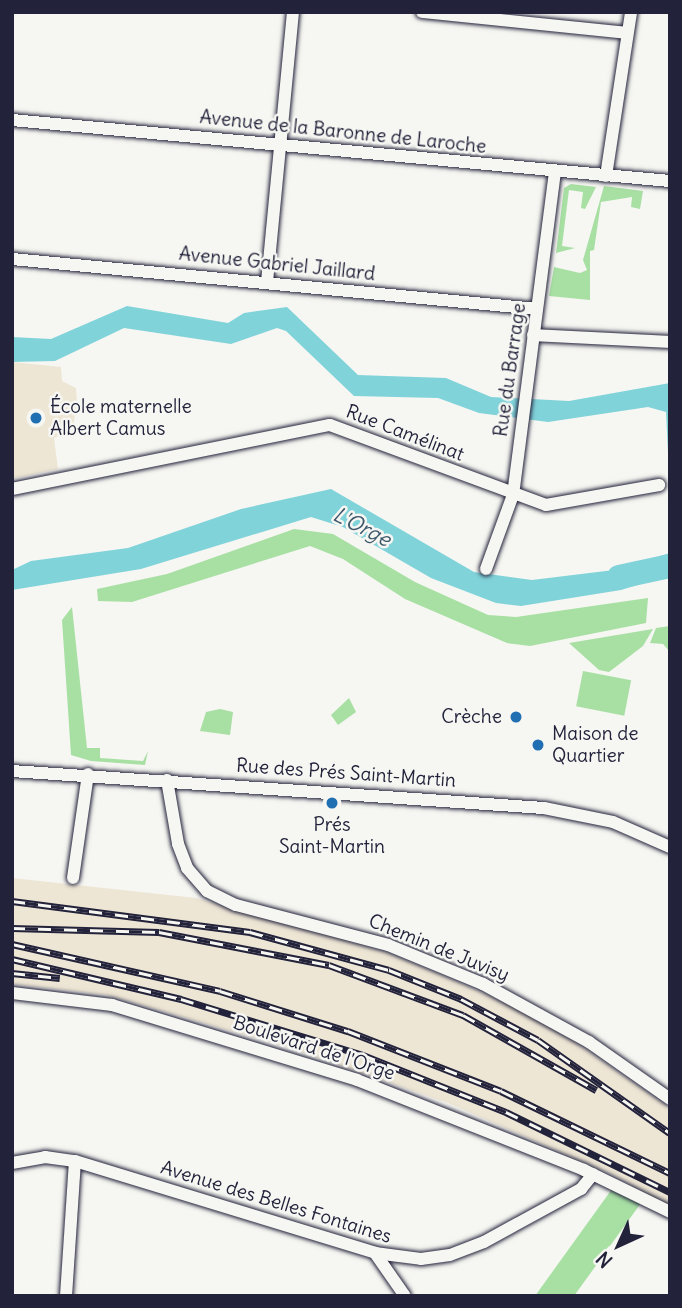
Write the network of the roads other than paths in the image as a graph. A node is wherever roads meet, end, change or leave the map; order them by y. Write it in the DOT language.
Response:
graph roads {
  1 [pos="293,12"];
  2 [pos="422,12"];
  3 [pos="631,12"];
  4 [pos="627,33"];
  5 [pos="12,120"];
  6 [pos="281,145"];
  7 [pos="555,172"];
  8 [pos="606,176"];
  9 [pos="670,181"];
  10 [pos="12,258"];
  11 [pos="267,282"];
  12 [pos="537,309"];
  13 [pos="533,335"];
  14 [pos="670,342"];
  15 [pos="659,485"];
  16 [pos="12,489"];
  17 [pos="513,495"];
  18 [pos="486,569"];
  19 [pos="12,771"];
  20 [pos="88,774"];
  21 [pos="167,780"];
  22 [pos="670,847"];
  23 [pos="74,878"];
  24 [pos="12,993"];
  25 [pos="670,1099"];
  26 [pos="75,1161"];
  27 [pos="12,1163"];
  28 [pos="593,1174"];
  29 [pos="670,1212"];
  30 [pos="375,1253"];
  31 [pos="66,1296"];
  32 [pos="405,1296"];
  1 -- 6 [label="street"];
  2 -- 4 [label="street"];
  3 -- 4 [label="street"];
  4 -- 8 [label="street"];
  5 -- 6 [label="street, Avenue de la Baronne de Laroche"];
  6 -- 7 [label="street, Avenue de la Baronne de Laroche"];
  6 -- 11 [label="street"];
  7 -- 8 [label="street, Avenue de la Baronne de Laroche"];
  7 -- 12 [label="street, Rue du Barrage"];
  8 -- 9 [label="street, Avenue de la Baronne de Laroche"];
  10 -- 11 [label="street, Avenue Gabriel Jaillard"];
  11 -- 12 [label="street, Avenue Gabriel Jaillard"];
  12 -- 13 [label="street, Rue du Barrage"];
  13 -- 14 [label="street"];
  13 -- 17 [label="street, Rue du Barrage"];
  15 -- 17 [label="street, Rue Camélinat"];
  16 -- 17 [label="street, Rue Camélinat"];
  17 -- 18 [label="street, Rue du Barrage"];
  19 -- 20 [label="street, Rue des Prés Saint-Martin"];
  20 -- 21 [label="street, Rue des Prés Saint-Martin"];
  20 -- 23 [label="street"];
  21 -- 22 [label="street, Rue des Prés Saint-Martin"];
  21 -- 25 [label="street, Chemin de Juvisy"];
  24 -- 28 [label="street, Boulevard de l'Orge"];
  26 -- 27 [label="street, Avenue des Belles Fontaines"];
  26 -- 30 [label="street, Avenue des Belles Fontaines"];
  26 -- 31 [label="street"];
  28 -- 29 [label="street"];
  28 -- 30 [label="street, Avenue des Belles Fontaines"];
  30 -- 32 [label="street"];
}
